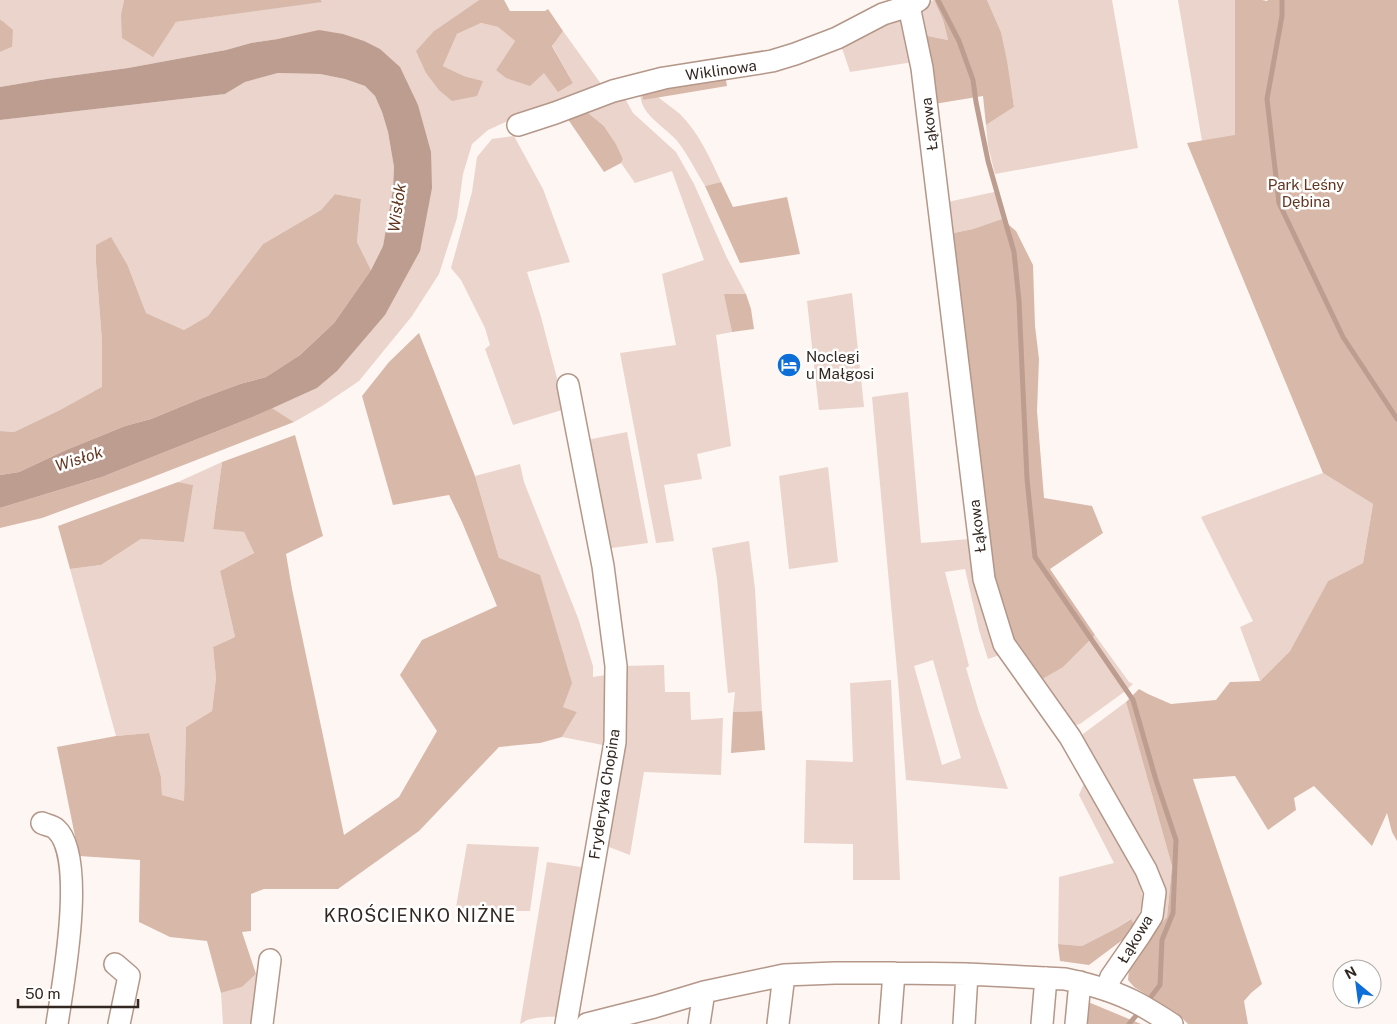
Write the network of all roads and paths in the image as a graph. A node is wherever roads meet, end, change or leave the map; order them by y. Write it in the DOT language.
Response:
graph roads {
  1 [pos="912,2"];
  2 [pos="518,125"];
  3 [pos="568,385"];
  4 [pos="42,823"];
  5 [pos="270,960"];
  6 [pos="115,964"];
  7 [pos="894,972"];
  8 [pos="967,974"];
  9 [pos="784,975"];
  10 [pos="1046,978"];
  11 [pos="1080,982"];
  12 [pos="1106,990"];
  13 [pos="704,992"];
  14 [pos="57,1024"];
  15 [pos="119,1024"];
  16 [pos="262,1024"];
  17 [pos="566,1024"];
  18 [pos="586,1024"];
  19 [pos="699,1024"];
  20 [pos="778,1024"];
  21 [pos="890,1024"];
  22 [pos="964,1024"];
  23 [pos="1042,1024"];
  24 [pos="1076,1024"];
  25 [pos="1172,1024"];
  1 -- 2 [label="street, Wiklinowa"];
  1 -- 12 [label="street, Łąkowa"];
  3 -- 17 [label="street, Fryderyka Chopina"];
  4 -- 14 [label="street"];
  5 -- 16 [label="street"];
  6 -- 15 [label="street"];
  7 -- 8 [label="street"];
  7 -- 9 [label="street"];
  7 -- 21 [label="street"];
  8 -- 10 [label="street"];
  8 -- 22 [label="street"];
  9 -- 13 [label="street"];
  9 -- 20 [label="street"];
  10 -- 11 [label="street"];
  10 -- 23 [label="street"];
  11 -- 12 [label="street"];
  11 -- 24 [label="street"];
  12 -- 25 [label="street"];
  13 -- 18 [label="street"];
  13 -- 19 [label="street"];
}
